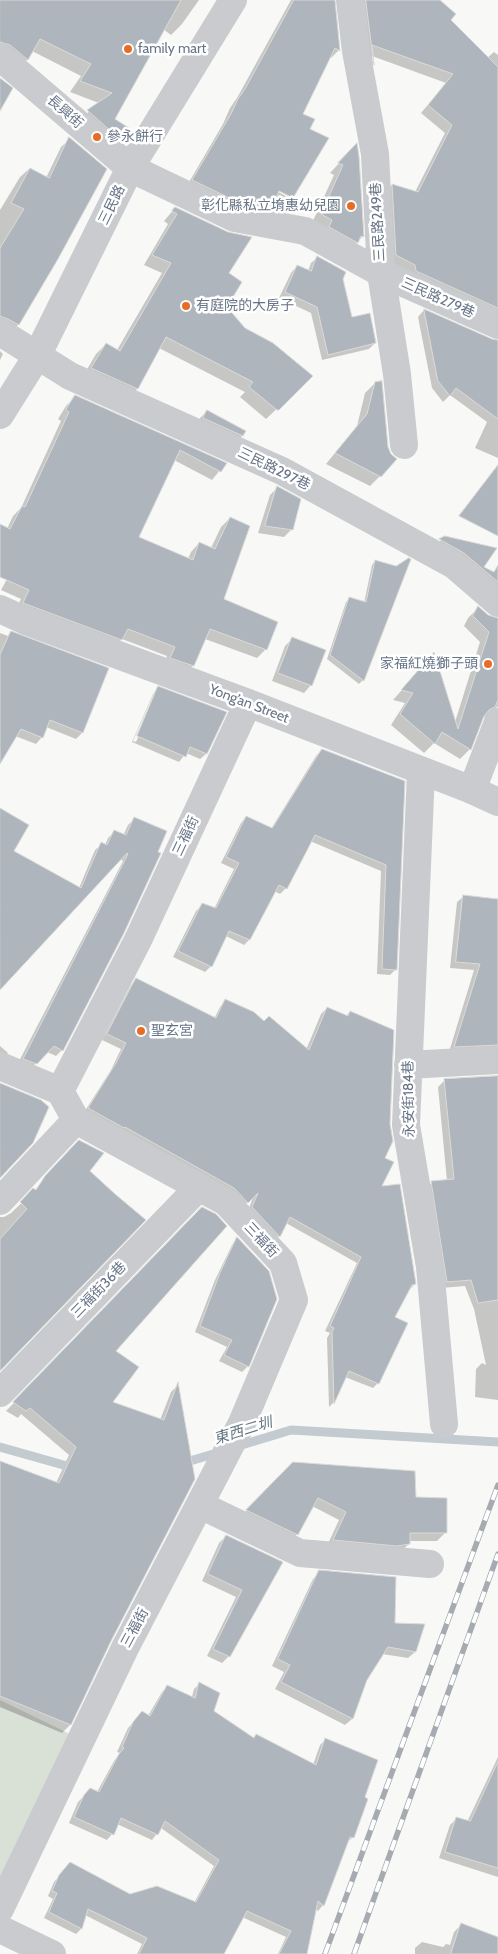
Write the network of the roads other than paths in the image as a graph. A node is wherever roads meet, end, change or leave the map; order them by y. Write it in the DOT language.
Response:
graph roads {
  1 [pos="233,0"];
  2 [pos="350,0"];
  3 [pos="0,56"];
  4 [pos="130,168"];
  5 [pos="381,273"];
  6 [pos="498,324"];
  7 [pos="0,332"];
  8 [pos="37,356"];
  9 [pos="0,415"];
  10 [pos="404,445"];
  11 [pos="498,603"];
  12 [pos="0,609"];
  13 [pos="248,703"];
  14 [pos="498,722"];
  15 [pos="422,772"];
  16 [pos="472,790"];
  17 [pos="498,802"];
  18 [pos="498,1060"];
  19 [pos="0,1066"];
  20 [pos="408,1066"];
  21 [pos="60,1091"];
  22 [pos="76,1120"];
  23 [pos="198,1188"];
  24 [pos="0,1201"];
  25 [pos="0,1393"];
  26 [pos="444,1424"];
  27 [pos="200,1505"];
  28 [pos="430,1564"];
  29 [pos="0,1909"];
  30 [pos="0,1929"];
  31 [pos="52,1954"];
  1 -- 4 [label="street, 三民路"];
  2 -- 5 [label="street, 三民路249巷"];
  3 -- 4 [label="street, 長興街"];
  4 -- 5 [label="street, 三民路279巷"];
  4 -- 8 [label="street, 三民路"];
  5 -- 6 [label="street, 三民路279巷"];
  5 -- 10 [label="street, 三民路249巷"];
  7 -- 8 [label="street, 三民路297巷"];
  8 -- 9 [label="street, 三民路"];
  8 -- 11 [label="street, 三民路297巷"];
  12 -- 13 [label="street, Yong’an Street"];
  13 -- 15 [label="street, Yong’an Street"];
  13 -- 21 [label="street, 三福街"];
  14 -- 16 [label="street"];
  15 -- 16 [label="street, Yong’an Street"];
  15 -- 20 [label="street, 永安街184巷"];
  16 -- 17 [label="street, Yong’an Street"];
  18 -- 20 [label="street"];
  19 -- 21 [label="street"];
  20 -- 26 [label="street, 永安街184巷"];
  21 -- 22 [label="street"];
  22 -- 23 [label="street, 三福街"];
  22 -- 24 [label="street"];
  23 -- 25 [label="street, 三福街36巷"];
  23 -- 27 [label="street, 三福街"];
  27 -- 28 [label="street"];
  27 -- 29 [label="street, 三福街"];
  30 -- 31 [label="street"];
}
